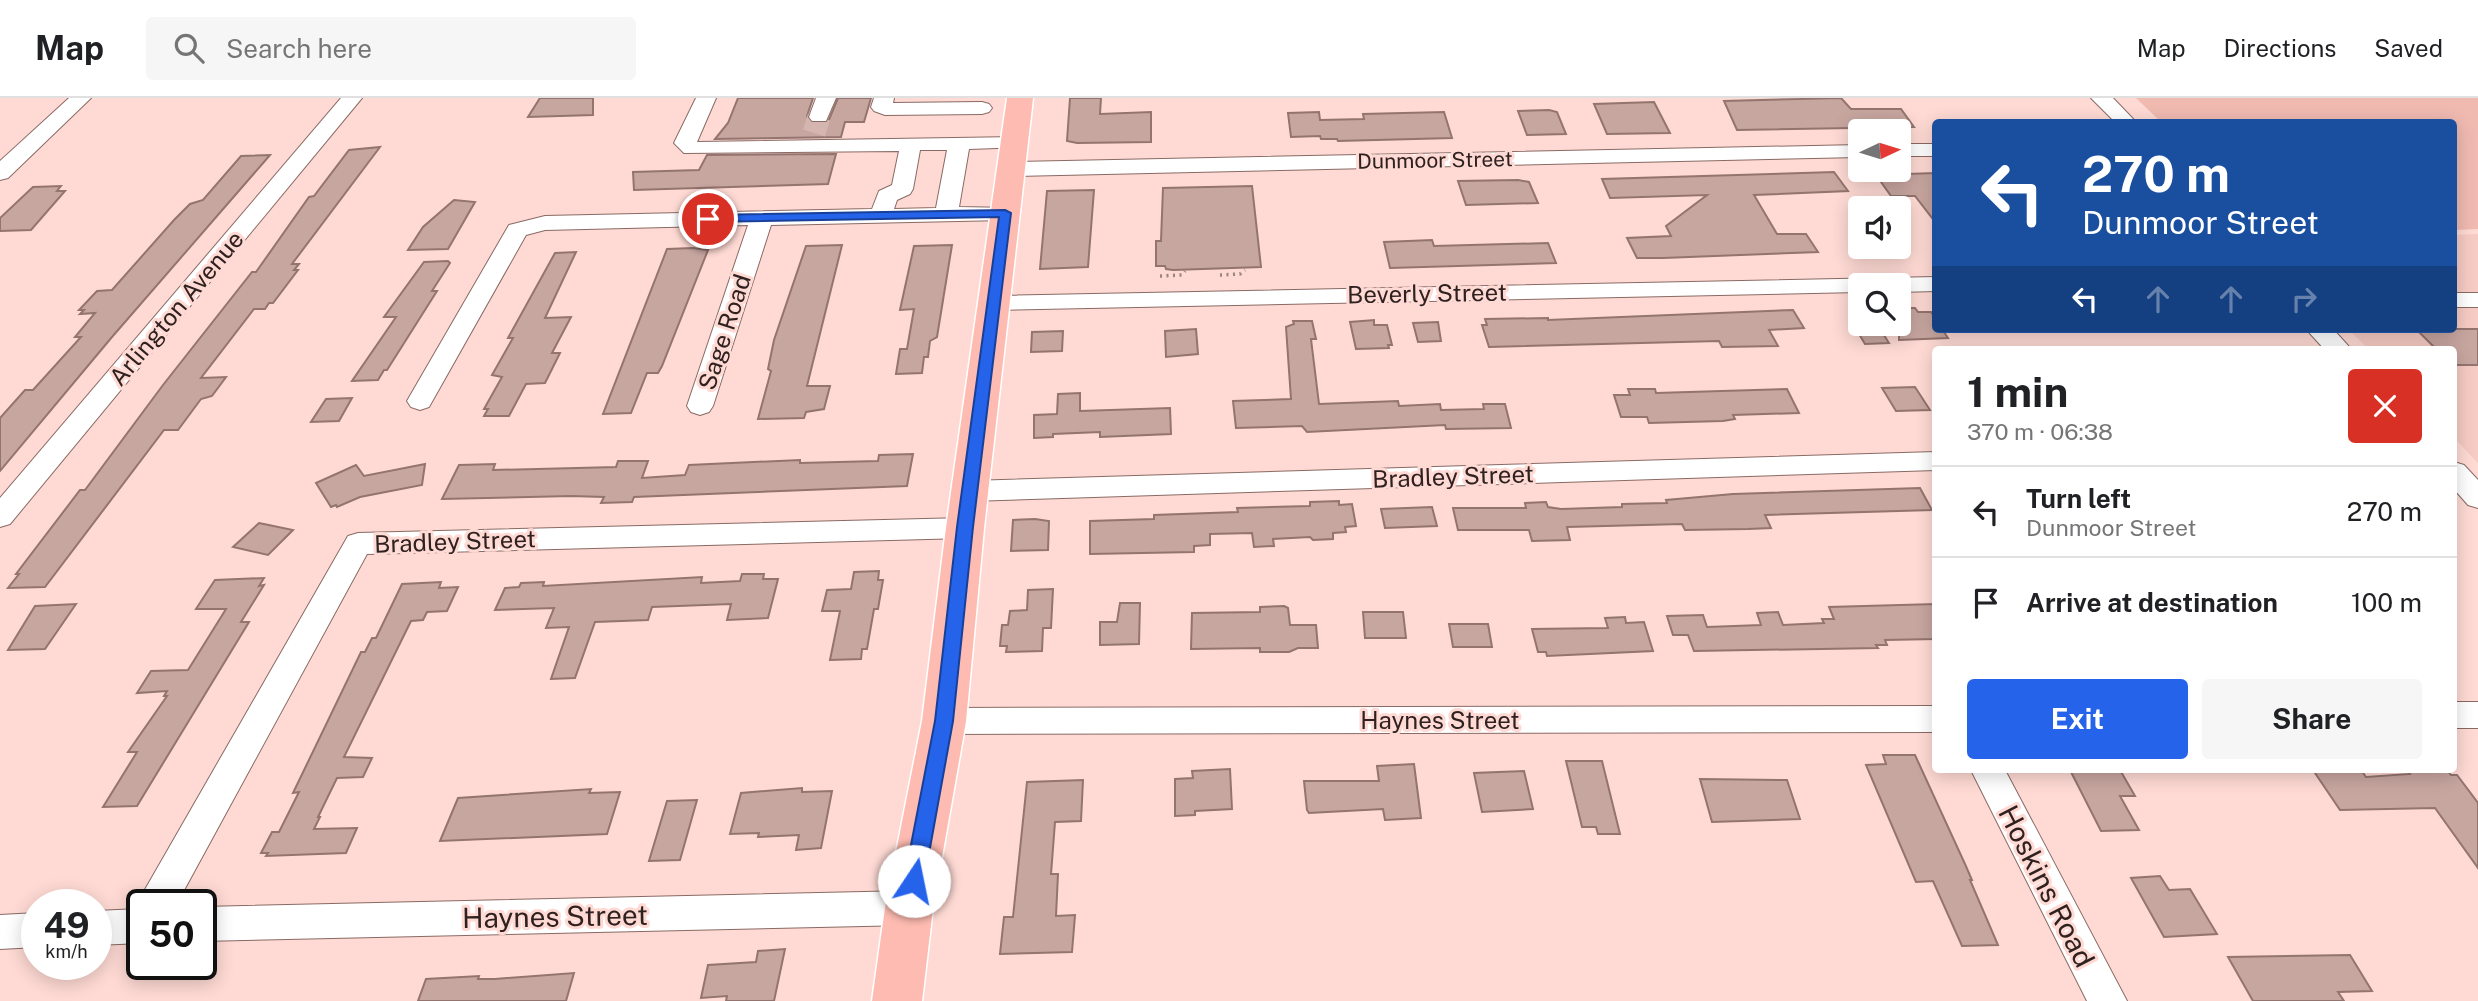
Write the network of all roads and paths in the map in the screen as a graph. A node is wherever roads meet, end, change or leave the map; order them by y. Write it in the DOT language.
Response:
graph roads {
  1 [pos="81,98"];
  2 [pos="352,98"];
  3 [pos="706,98"];
  4 [pos="1020,98"];
  5 [pos="2101,98"];
  6 [pos="983,103"];
  7 [pos="885,104"];
  8 [pos="2123,119"];
  9 [pos="817,124"];
  10 [pos="911,144"];
  11 [pos="990,149"];
  12 [pos="1911,150"];
  13 [pos="1932,150"];
  14 [pos="1848,151"];
  15 [pos="0,173"];
  16 [pos="1005,213"];
  17 [pos="946,214"];
  18 [pos="881,215"];
  19 [pos="762,217"];
  20 [pos="1245,270"];
  21 [pos="1185,271"];
  22 [pos="1220,275"];
  23 [pos="1160,276"];
  24 [pos="1848,285"];
  25 [pos="1911,285"];
  26 [pos="1932,285"];
  27 [pos="2457,300"];
  28 [pos="2478,300"];
  29 [pos="993,303"];
  30 [pos="2323,333"];
  31 [pos="2335,346"];
  32 [pos="420,401"];
  33 [pos="700,406"];
  34 [pos="1932,461"];
  35 [pos="2457,475"];
  36 [pos="2478,498"];
  37 [pos="968,509"];
  38 [pos="0,517"];
  39 [pos="2457,715"];
  40 [pos="2478,715"];
  41 [pos="1932,719"];
  42 [pos="944,721"];
  43 [pos="1990,773"];
  44 [pos="165,889"];
  45 [pos="909,908"];
  46 [pos="217,924"];
  47 [pos="21,931"];
  48 [pos="0,932"];
  49 [pos="897,1001"];
  50 [pos="2107,1001"];
  1 -- 15 [label="street"];
  2 -- 38 [label="street, Arlington Avenue"];
  3 -- 9 [label="street, Dunmoor Street"];
  4 -- 11 [label="main road"];
  5 -- 8 [label="street"];
  6 -- 7 [label="street"];
  6 -- 11 [label="street"];
  9 -- 10 [label="street, Dunmoor Street"];
  10 -- 11 [label="street, Dunmoor Street"];
  10 -- 18 [label="street"];
  11 -- 14 [label="street, Dunmoor Street"];
  11 -- 16 [label="main road"];
  11 -- 17 [label="street"];
  12 -- 13 [label="street"];
  16 -- 17 [label="street"];
  16 -- 29 [label="main road"];
  17 -- 18 [label="street"];
  18 -- 19 [label="street"];
  19 -- 32 [label="street"];
  19 -- 33 [label="street, Sage Road"];
  20 -- 22 [label="path"];
  21 -- 23 [label="path"];
  24 -- 29 [label="street, Beverly Street"];
  25 -- 26 [label="street"];
  27 -- 28 [label="street"];
  29 -- 37 [label="main road"];
  30 -- 31 [label="street"];
  34 -- 37 [label="street, Bradley Street"];
  35 -- 36 [label="street"];
  37 -- 42 [label="main road"];
  37 -- 44 [label="street, Bradley Street"];
  39 -- 40 [label="street"];
  41 -- 42 [label="street, Haynes Street"];
  42 -- 45 [label="main road"];
  43 -- 50 [label="street, Hoskins Road"];
  45 -- 46 [label="street, Haynes Street"];
  45 -- 49 [label="main road"];
  47 -- 48 [label="street"];
}
